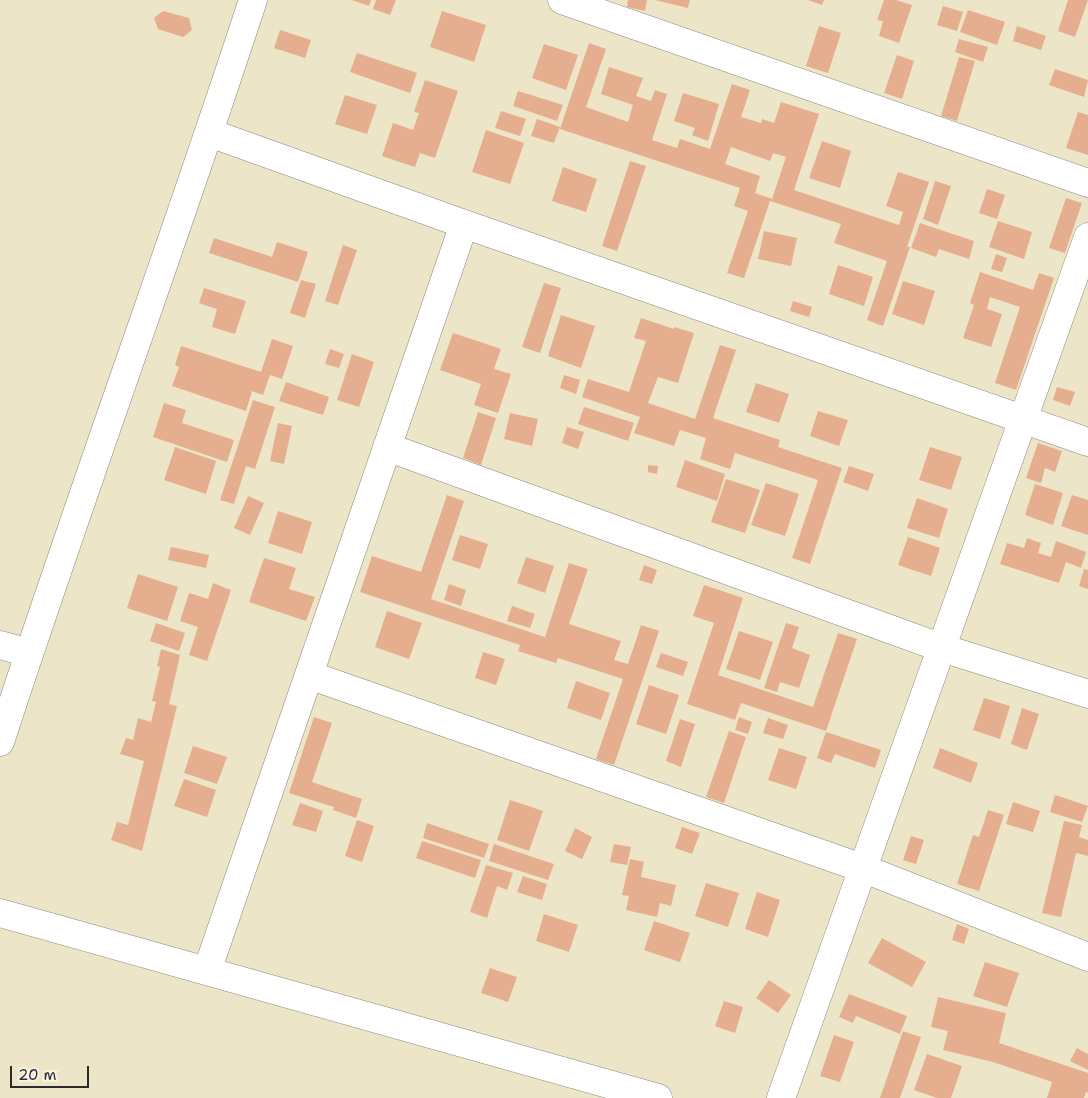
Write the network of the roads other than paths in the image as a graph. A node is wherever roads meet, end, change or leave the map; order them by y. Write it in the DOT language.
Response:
graph roads {
  1 [pos="253,0"];
  2 [pos="562,0"];
  3 [pos="210,133"];
  4 [pos="1088,184"];
  5 [pos="464,224"];
  6 [pos="1088,237"];
  7 [pos="1025,419"];
  8 [pos="1088,442"];
  9 [pos="387,447"];
  10 [pos="0,645"];
  11 [pos="942,648"];
  12 [pos="29,653"];
  13 [pos="308,675"];
  14 [pos="1088,694"];
  15 [pos="0,742"];
  16 [pos="862,868"];
  17 [pos="0,913"];
  18 [pos="1088,957"];
  19 [pos="207,971"];
  20 [pos="658,1098"];
  21 [pos="781,1098"];
  1 -- 3 [label="street"];
  2 -- 4 [label="street"];
  3 -- 5 [label="street"];
  3 -- 12 [label="street"];
  5 -- 7 [label="street"];
  5 -- 9 [label="street"];
  6 -- 7 [label="street"];
  7 -- 8 [label="street"];
  7 -- 11 [label="street"];
  9 -- 11 [label="street"];
  9 -- 13 [label="street"];
  10 -- 12 [label="street"];
  11 -- 14 [label="street"];
  11 -- 16 [label="street"];
  12 -- 15 [label="street"];
  13 -- 16 [label="street"];
  13 -- 19 [label="street"];
  16 -- 18 [label="street"];
  16 -- 21 [label="street"];
  17 -- 19 [label="street"];
  19 -- 20 [label="street"];
}
